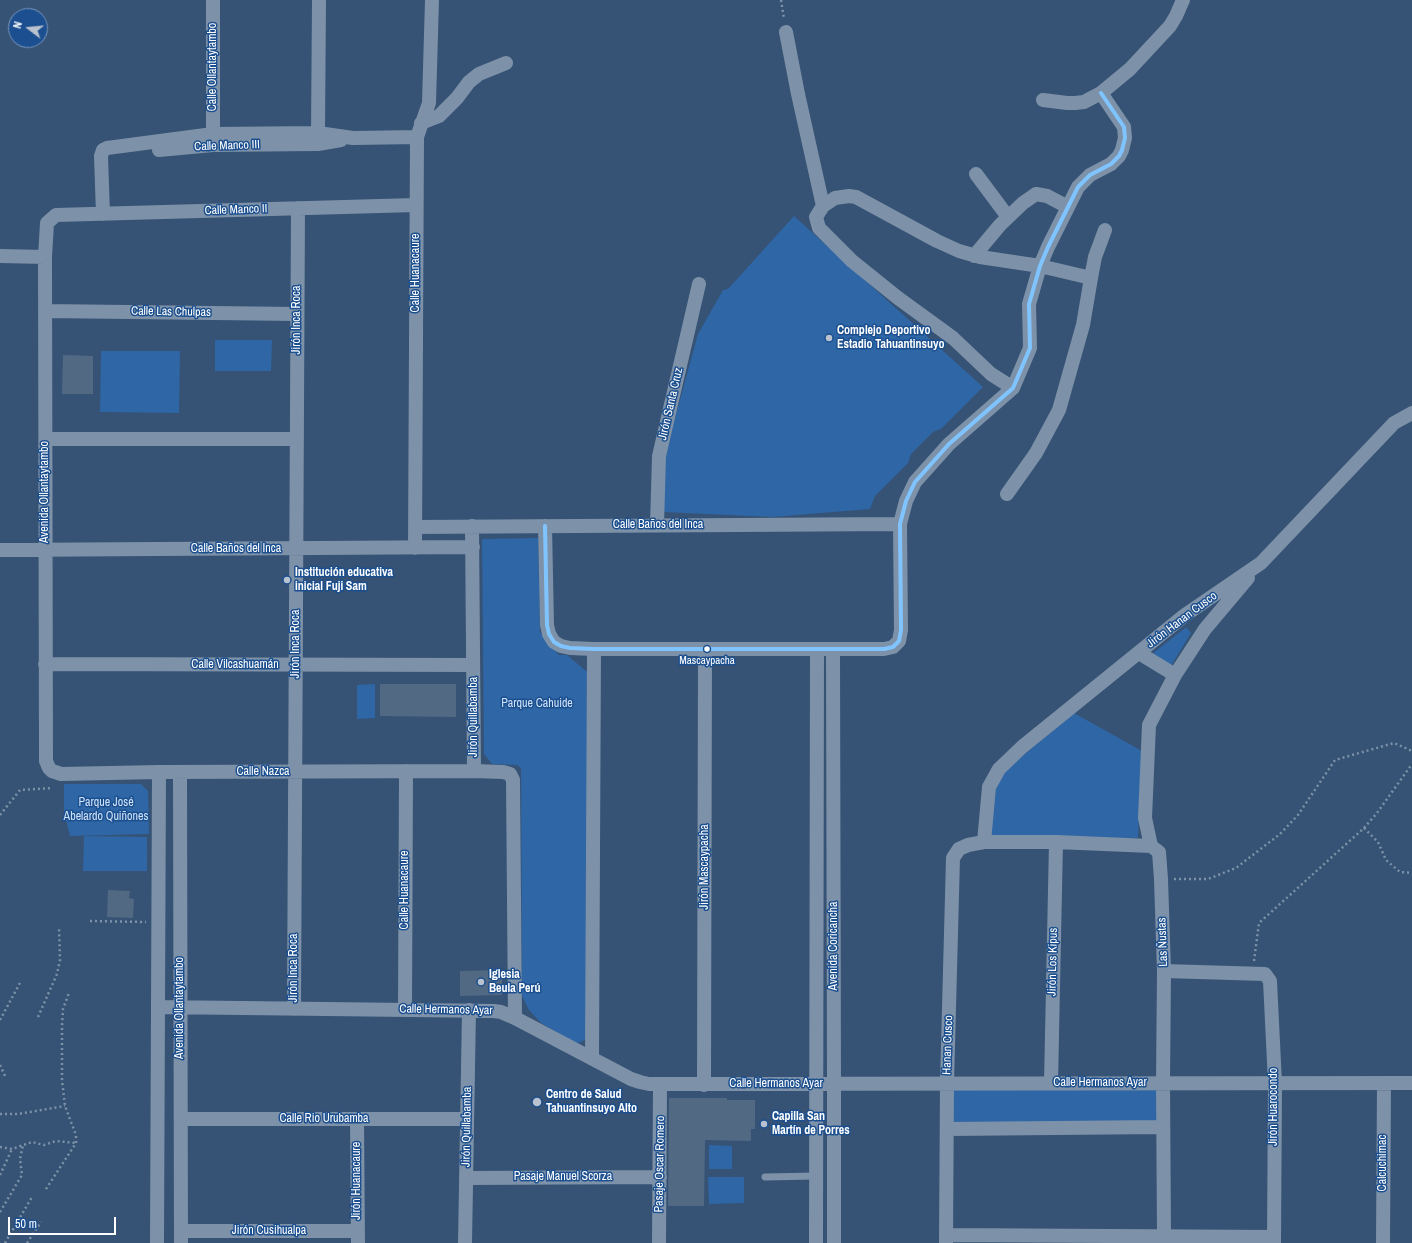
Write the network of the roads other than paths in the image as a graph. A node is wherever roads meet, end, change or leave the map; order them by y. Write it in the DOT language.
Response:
graph roads {
  1 [pos="213,0"];
  2 [pos="319,0"];
  3 [pos="432,0"];
  4 [pos="1183,0"];
  5 [pos="786,32"];
  6 [pos="506,63"];
  7 [pos="1101,93"];
  8 [pos="1043,100"];
  9 [pos="421,123"];
  10 [pos="318,133"];
  11 [pos="214,134"];
  12 [pos="417,137"];
  13 [pos="353,138"];
  14 [pos="104,152"];
  15 [pos="976,174"];
  16 [pos="416,204"];
  17 [pos="823,206"];
  18 [pos="1068,207"];
  19 [pos="298,208"];
  20 [pos="103,214"];
  21 [pos="56,215"];
  22 [pos="1008,217"];
  23 [pos="1105,230"];
  24 [pos="0,256"];
  25 [pos="974,256"];
  26 [pos="45,257"];
  27 [pos="1040,266"];
  28 [pos="1091,278"];
  29 [pos="698,284"];
  30 [pos="45,311"];
  31 [pos="297,314"];
  32 [pos="1013,388"];
  33 [pos="1412,414"];
  34 [pos="46,439"];
  35 [pos="297,439"];
  36 [pos="1008,494"];
  37 [pos="900,524"];
  38 [pos="472,526"];
  39 [pos="546,526"];
  40 [pos="657,526"];
  41 [pos="415,527"];
  42 [pos="472,547"];
  43 [pos="296,548"];
  44 [pos="415,548"];
  45 [pos="0,550"];
  46 [pos="45,550"];
  47 [pos="1261,563"];
  48 [pos="1185,615"];
  49 [pos="1205,629"];
  50 [pos="594,649"];
  51 [pos="705,649"];
  52 [pos="816,649"];
  53 [pos="833,649"];
  54 [pos="1138,653"];
  55 [pos="45,664"];
  56 [pos="296,665"];
  57 [pos="473,665"];
  58 [pos="1175,675"];
  59 [pos="52,771"];
  60 [pos="406,771"];
  61 [pos="474,771"];
  62 [pos="159,772"];
  63 [pos="180,772"];
  64 [pos="295,772"];
  65 [pos="984,842"];
  66 [pos="1056,842"];
  67 [pos="1151,846"];
  68 [pos="1164,971"];
  69 [pos="158,1007"];
  70 [pos="180,1008"];
  71 [pos="294,1009"];
  72 [pos="404,1010"];
  73 [pos="469,1010"];
  74 [pos="515,1018"];
  75 [pos="592,1058"];
  76 [pos="1275,1082"];
  77 [pos="1384,1082"];
  78 [pos="1412,1082"];
  79 [pos="1051,1083"];
  80 [pos="1163,1083"];
  81 [pos="816,1084"];
  82 [pos="834,1084"];
  83 [pos="947,1084"];
  84 [pos="660,1085"];
  85 [pos="704,1085"];
  86 [pos="357,1119"];
  87 [pos="467,1119"];
  88 [pos="181,1120"];
  89 [pos="1163,1127"];
  90 [pos="947,1129"];
  91 [pos="816,1176"];
  92 [pos="660,1177"];
  93 [pos="765,1177"];
  94 [pos="466,1178"];
  95 [pos="1164,1236"];
  96 [pos="181,1237"];
  97 [pos="358,1237"];
  98 [pos="946,1239"];
  99 [pos="1274,1240"];
  100 [pos="157,1243"];
  101 [pos="465,1243"];
  102 [pos="659,1243"];
  103 [pos="816,1243"];
  104 [pos="834,1243"];
  105 [pos="1383,1243"];
  1 -- 11 [label="street, Calle Ollantaytambo"];
  2 -- 10 [label="street"];
  3 -- 9 [label="street, Calle Huanacaure"];
  4 -- 7 [label="street"];
  5 -- 17 [label="street"];
  6 -- 9 [label="street"];
  7 -- 8 [label="street"];
  7 -- 18 [label="street"];
  9 -- 12 [label="street, Calle Huanacaure"];
  10 -- 11 [label="street, Calle Manco III"];
  10 -- 13 [label="street, Calle Manco III"];
  11 -- 14 [label="street, Calle Manco III"];
  12 -- 13 [label="street, Calle Manco III"];
  12 -- 16 [label="street, Calle Huanacaure"];
  13 -- 14 [label="street, Calle Manco III"];
  14 -- 20 [label="street"];
  15 -- 22 [label="street"];
  16 -- 19 [label="street, Calle Manco II"];
  16 -- 41 [label="street, Calle Huanacaure"];
  17 -- 25 [label="street"];
  17 -- 32 [label="street"];
  18 -- 22 [label="street"];
  18 -- 27 [label="street"];
  19 -- 20 [label="street, Calle Manco II"];
  19 -- 31 [label="street, Jirón Inca Roca"];
  20 -- 21 [label="street, Calle Manco II"];
  21 -- 26 [label="street, Avenida Ollantaytambo"];
  22 -- 25 [label="street"];
  23 -- 28 [label="street"];
  24 -- 26 [label="street"];
  25 -- 27 [label="street"];
  26 -- 30 [label="street, Avenida Ollantaytambo"];
  27 -- 28 [label="street"];
  27 -- 32 [label="street"];
  28 -- 36 [label="street"];
  29 -- 40 [label="street, Jirón Santa Cruz"];
  30 -- 31 [label="street, Calle Las Chulpas"];
  30 -- 34 [label="street, Avenida Ollantaytambo"];
  31 -- 35 [label="street, Jirón Inca Roca"];
  32 -- 37 [label="street"];
  33 -- 47 [label="street, Jirón Hanan Cusco"];
  34 -- 35 [label="street"];
  34 -- 46 [label="street, Avenida Ollantaytambo"];
  35 -- 43 [label="street, Jirón Inca Roca"];
  37 -- 40 [label="street, Calle Baños del Inca"];
  37 -- 53 [label="street"];
  38 -- 39 [label="street, Calle Baños del Inca"];
  38 -- 41 [label="street, Calle Baños del Inca"];
  38 -- 42 [label="street, Jirón Quillabamba"];
  39 -- 40 [label="street, Calle Baños del Inca"];
  39 -- 50 [label="street"];
  41 -- 44 [label="street, Calle Huanacaure"];
  42 -- 44 [label="street, Calle Baños del Inca"];
  42 -- 57 [label="street, Jirón Quillabamba"];
  43 -- 44 [label="street, Calle Baños del Inca"];
  43 -- 46 [label="street, Calle Baños del Inca"];
  43 -- 56 [label="street, Jirón Inca Roca"];
  45 -- 46 [label="street, Calle Baños del Inca"];
  46 -- 55 [label="street, Avenida Ollantaytambo"];
  47 -- 48 [label="street, Jirón Hanan Cusco"];
  47 -- 49 [label="street, Las Ñustas"];
  48 -- 49 [label="street"];
  48 -- 54 [label="street, Jirón Hanan Cusco"];
  49 -- 58 [label="street, Las Ñustas"];
  50 -- 51 [label="street"];
  50 -- 75 [label="street"];
  51 -- 52 [label="street"];
  51 -- 85 [label="street, Jirón Mascaypacha"];
  52 -- 53 [label="street"];
  52 -- 81 [label="street, Avenida Coricancha"];
  53 -- 82 [label="street, Avenida Coricancha"];
  54 -- 58 [label="street"];
  54 -- 65 [label="street, Jirón Hanan Cusco"];
  55 -- 56 [label="street, Calle Vilcashuamán"];
  55 -- 59 [label="street, Avenida Ollantaytambo"];
  56 -- 57 [label="street, Calle Vilcashuamán"];
  56 -- 64 [label="street, Jirón Inca Roca"];
  57 -- 61 [label="street, Jirón Quillabamba"];
  58 -- 67 [label="street, Las Ñustas"];
  59 -- 62 [label="street, Calle Nazca"];
  60 -- 61 [label="street, Calle Nazca"];
  60 -- 64 [label="street, Calle Nazca"];
  60 -- 72 [label="street, Calle Huanacaure"];
  61 -- 74 [label="street, Jirón Quillabamba"];
  62 -- 63 [label="street, Calle Nazca"];
  62 -- 69 [label="street, Avenida Ollantaytambo"];
  63 -- 64 [label="street, Calle Nazca"];
  63 -- 70 [label="street, Avenida Ollantaytambo"];
  64 -- 71 [label="street, Jirón Inca Roca"];
  65 -- 66 [label="street"];
  65 -- 83 [label="street, Hanan Cusco"];
  66 -- 67 [label="street"];
  66 -- 79 [label="street, Jirón Los Kipus"];
  67 -- 68 [label="street, Las Ñustas"];
  68 -- 76 [label="street, Jirón Huarocondo"];
  68 -- 80 [label="street, Las Ñustas"];
  69 -- 70 [label="street, Calle Hermanos Ayar"];
  69 -- 100 [label="street, Avenida Ollantaytambo"];
  70 -- 71 [label="street, Calle Hermanos Ayar"];
  70 -- 88 [label="street, Avenida Ollantaytambo"];
  71 -- 72 [label="street, Calle Hermanos Ayar"];
  72 -- 73 [label="street, Calle Hermanos Ayar"];
  73 -- 74 [label="street, Calle Hermanos Ayar"];
  73 -- 87 [label="street, Jirón Quillabamba"];
  74 -- 75 [label="street, Calle Hermanos Ayar"];
  75 -- 84 [label="street, Calle Hermanos Ayar"];
  76 -- 77 [label="street, Calle Hermanos Ayar"];
  76 -- 80 [label="street, Calle Hermanos Ayar"];
  76 -- 99 [label="street, Jirón Huarocondo"];
  77 -- 78 [label="street, Calle Hermanos Ayar"];
  77 -- 105 [label="street, Calcuchimac"];
  79 -- 80 [label="street, Calle Hermanos Ayar"];
  79 -- 83 [label="street, Calle Hermanos Ayar"];
  80 -- 89 [label="street, Las Ñustas"];
  81 -- 82 [label="street, Calle Hermanos Ayar"];
  81 -- 85 [label="street, Calle Hermanos Ayar"];
  81 -- 91 [label="street, Avenida Coricancha"];
  82 -- 83 [label="street, Calle Hermanos Ayar"];
  82 -- 104 [label="street, Avenida Coricancha"];
  83 -- 90 [label="street, Hanan Cusco"];
  84 -- 85 [label="street, Calle Hermanos Ayar"];
  84 -- 92 [label="street, Pasaje Oscar Romero"];
  86 -- 87 [label="street, Calle Rio Urubamba"];
  86 -- 88 [label="street, Calle Rio Urubamba"];
  86 -- 97 [label="street, Jirón Huanacaure"];
  87 -- 94 [label="street, Jirón Quillabamba"];
  88 -- 96 [label="street, Avenida Ollantaytambo"];
  89 -- 90 [label="street"];
  89 -- 95 [label="street, Las Ñustas"];
  90 -- 98 [label="street, Hanan Cusco"];
  91 -- 93 [label="lane"];
  91 -- 103 [label="street, Avenida Coricancha"];
  92 -- 94 [label="street, Pasaje Manuel Scorza"];
  92 -- 102 [label="street, Pasaje Oscar Romero"];
  94 -- 101 [label="street, Jirón Quillabamba"];
  95 -- 98 [label="street"];
  95 -- 99 [label="street"];
  96 -- 97 [label="street, Jirón Cusihualpa"];
}
